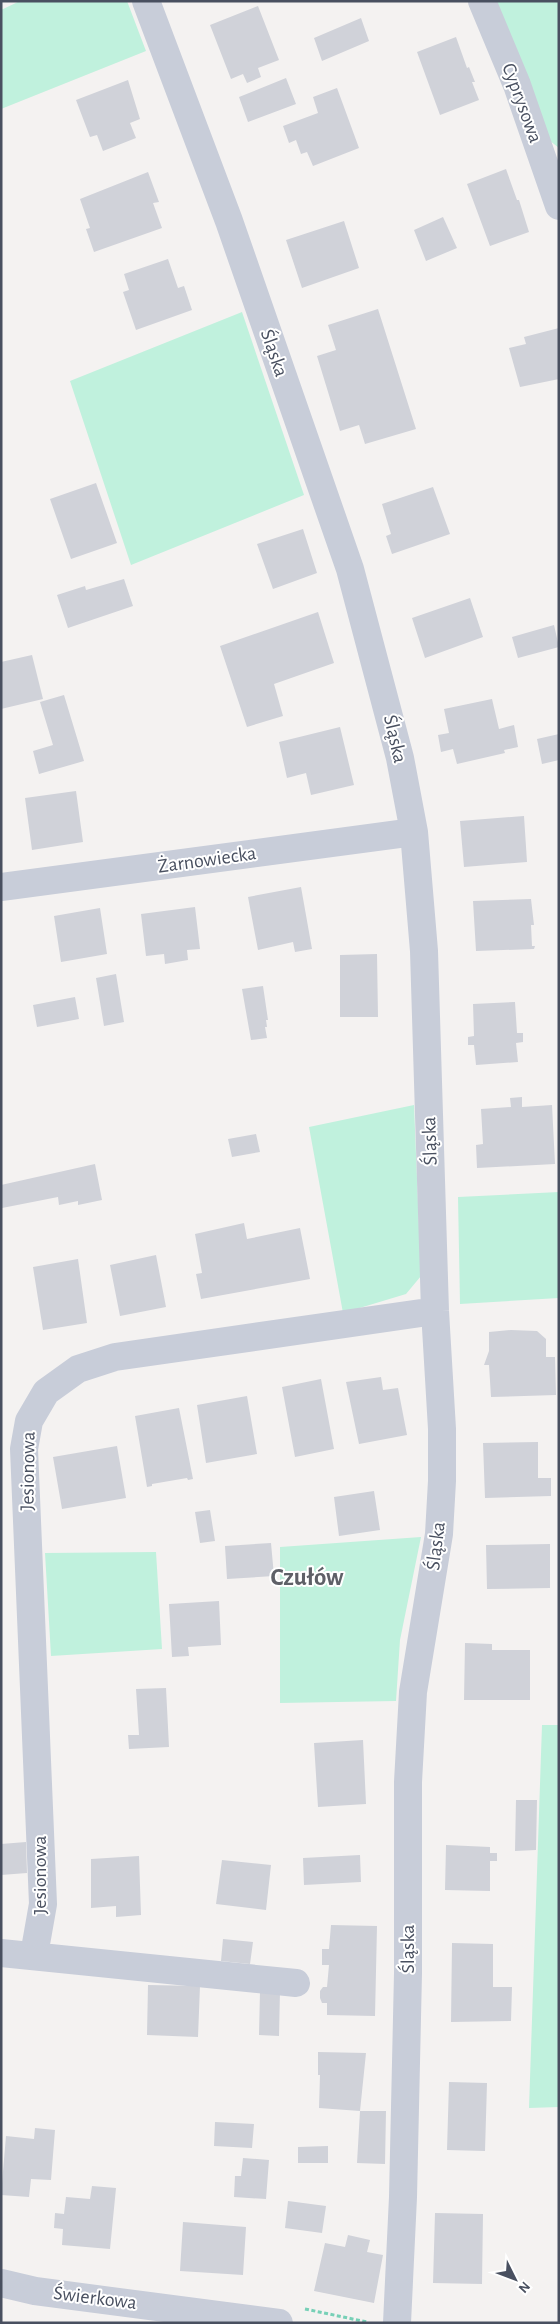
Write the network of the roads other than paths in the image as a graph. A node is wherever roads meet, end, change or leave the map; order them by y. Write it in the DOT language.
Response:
graph roads {
  1 [pos="146,1"];
  2 [pos="482,1"];
  3 [pos="559,206"];
  4 [pos="414,832"];
  5 [pos="1,887"];
  6 [pos="435,1311"];
  7 [pos="1,1953"];
  8 [pos="34,1956"];
  9 [pos="296,1984"];
  10 [pos="1,2283"];
  11 [pos="168,2315"];
  12 [pos="279,2323"];
  13 [pos="396,2323"];
  1 -- 4 [label="street, Śląska"];
  2 -- 3 [label="street, Cyprysowa"];
  4 -- 5 [label="street, Żarnowiecka"];
  4 -- 6 [label="street, Śląska"];
  6 -- 8 [label="street, Jesionowa"];
  6 -- 13 [label="street, Śląska"];
  7 -- 8 [label="street"];
  8 -- 9 [label="street"];
  10 -- 11 [label="street, Świerkowa"];
  11 -- 12 [label="street, Świerkowa"];
}
